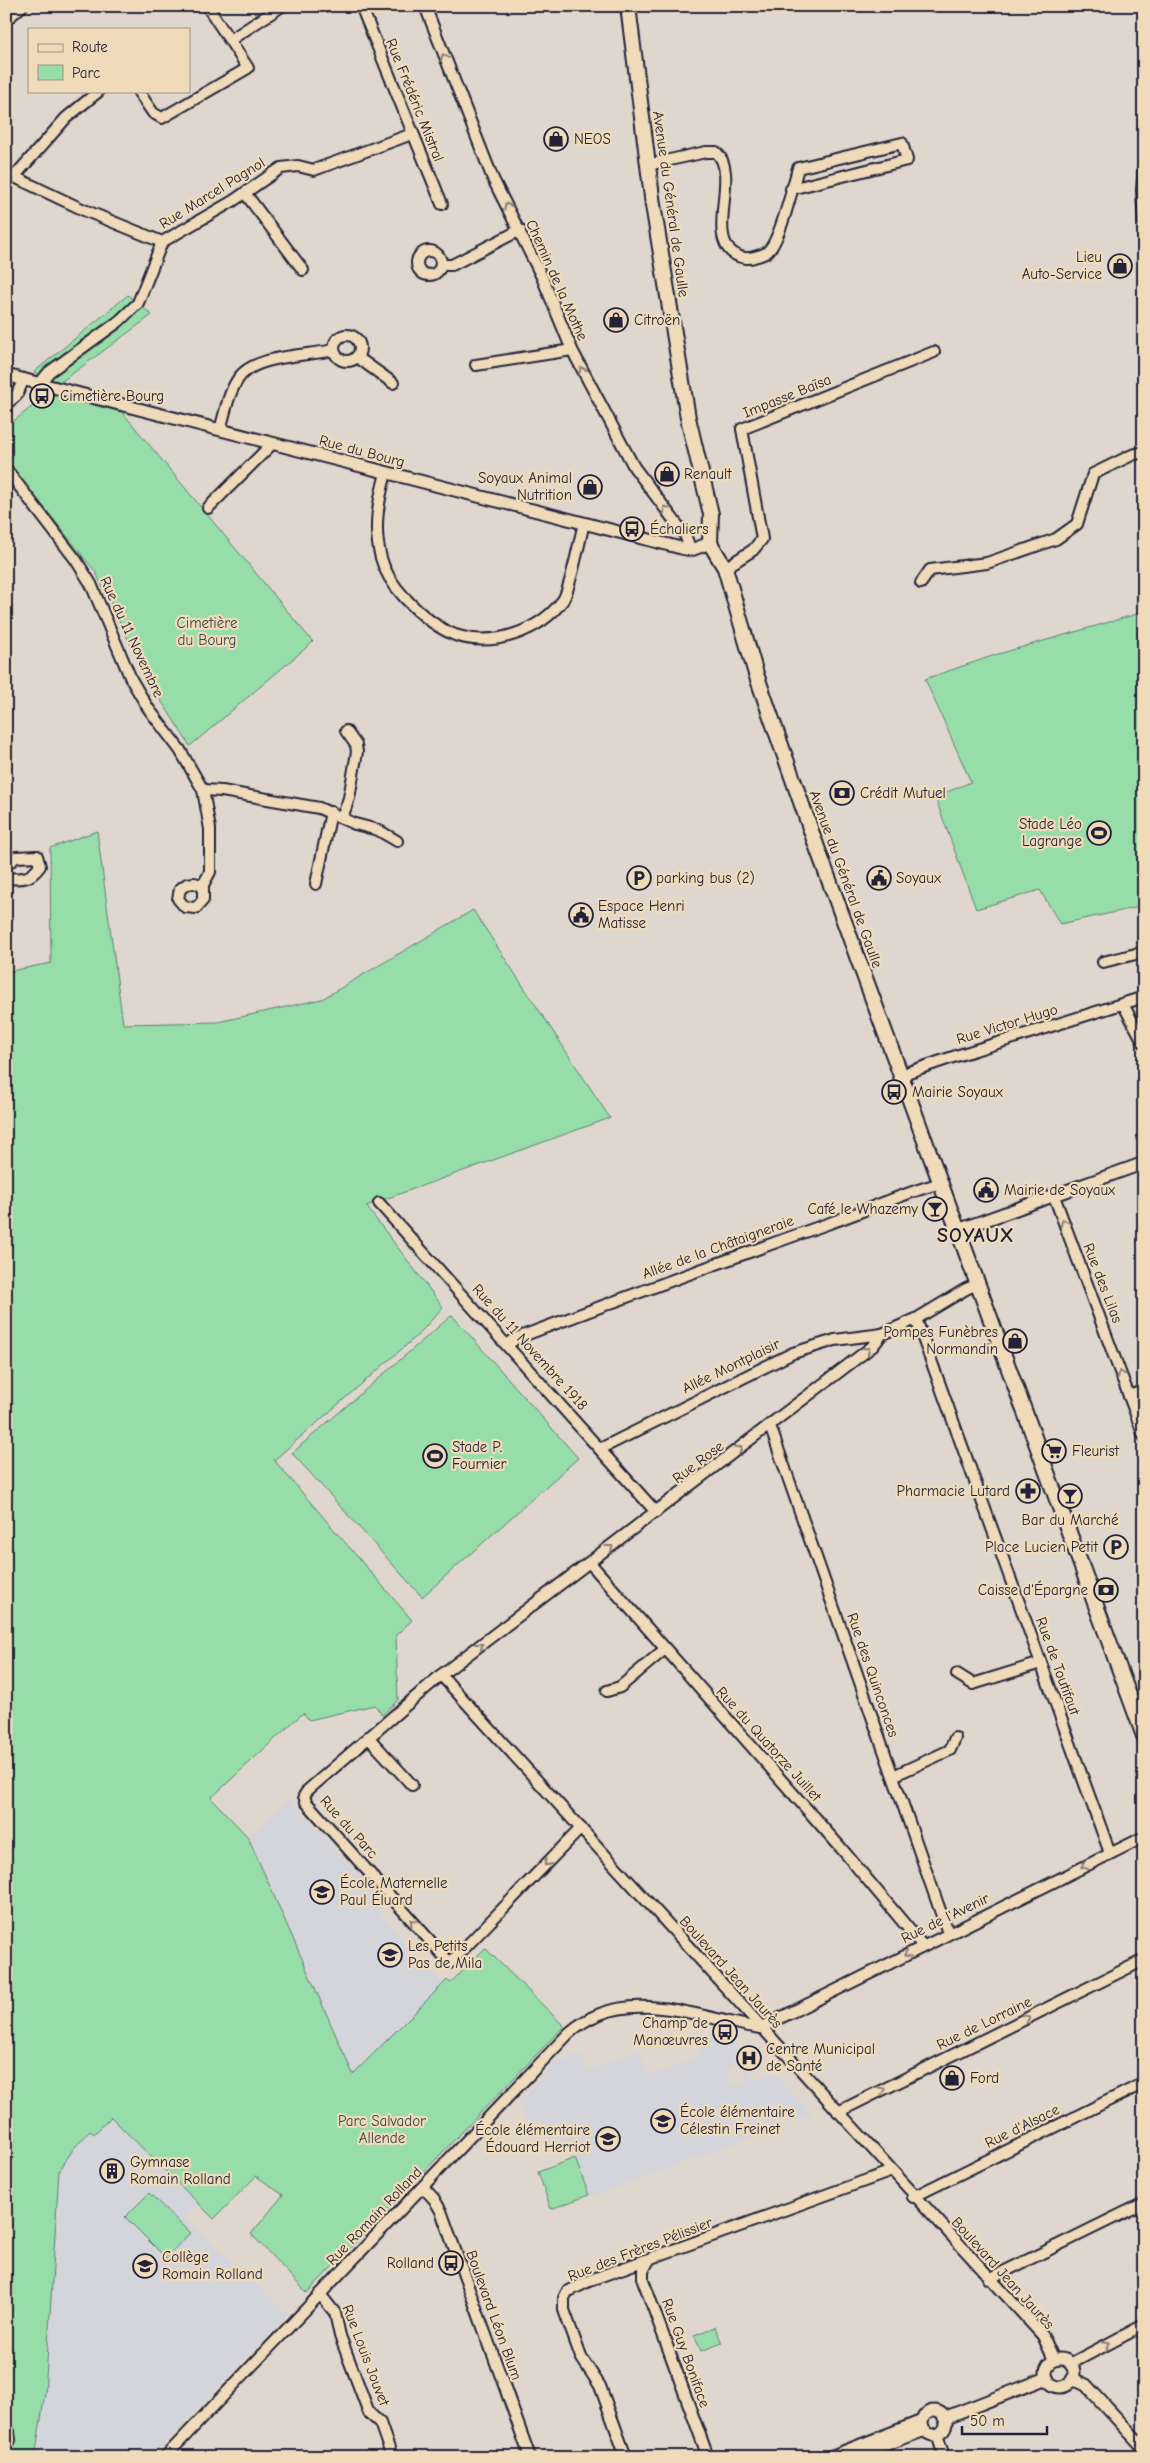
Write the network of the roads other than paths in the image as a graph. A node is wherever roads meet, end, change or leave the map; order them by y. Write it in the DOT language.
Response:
graph roads {
  1 [pos="22,6"];
  2 [pos="207,6"];
  3 [pos="282,6"];
  4 [pos="361,6"];
  5 [pos="425,6"];
  6 [pos="628,6"];
  7 [pos="6,20"];
  8 [pos="230,40"];
  9 [pos="98,92"];
  10 [pos="139,92"];
  11 [pos="412,134"];
  12 [pos="1144,165"];
  13 [pos="647,166"];
  14 [pos="10,175"];
  15 [pos="791,189"];
  16 [pos="245,193"];
  17 [pos="442,204"];
  18 [pos="1144,222"];
  19 [pos="520,230"];
  20 [pos="162,242"];
  21 [pos="441,265"];
  22 [pos="303,270"];
  23 [pos="334,350"];
  24 [pos="572,350"];
  25 [pos="934,352"];
  26 [pos="357,357"];
  27 [pos="476,365"];
  28 [pos="6,374"];
  29 [pos="24,379"];
  30 [pos="40,383"];
  31 [pos="393,383"];
  32 [pos="6,404"];
  33 [pos="220,430"];
  34 [pos="273,443"];
  35 [pos="1144,452"];
  36 [pos="6,469"];
  37 [pos="386,473"];
  38 [pos="208,508"];
  39 [pos="584,523"];
  40 [pos="710,543"];
  41 [pos="691,550"];
  42 [pos="725,568"];
  43 [pos="920,583"];
  44 [pos="346,731"];
  45 [pos="203,790"];
  46 [pos="331,812"];
  47 [pos="342,818"];
  48 [pos="397,841"];
  49 [pos="6,865"];
  50 [pos="6,878"];
  51 [pos="316,884"];
  52 [pos="203,885"];
  53 [pos="1144,952"];
  54 [pos="1103,962"];
  55 [pos="1144,997"];
  56 [pos="1123,1004"];
  57 [pos="1144,1043"];
  58 [pos="902,1076"];
  59 [pos="1144,1163"];
  60 [pos="941,1183"];
  61 [pos="1054,1196"];
  62 [pos="379,1202"];
  63 [pos="958,1230"];
  64 [pos="978,1284"];
  65 [pos="916,1319"];
  66 [pos="882,1334"];
  67 [pos="508,1344"];
  68 [pos="1144,1391"];
  69 [pos="1129,1396"];
  70 [pos="770,1426"];
  71 [pos="1144,1436"];
  72 [pos="600,1449"];
  73 [pos="656,1512"];
  74 [pos="590,1563"];
  75 [pos="665,1649"];
  76 [pos="1041,1663"];
  77 [pos="957,1674"];
  78 [pos="441,1675"];
  79 [pos="607,1691"];
  80 [pos="1144,1736"];
  81 [pos="368,1737"];
  82 [pos="956,1738"];
  83 [pos="893,1776"];
  84 [pos="412,1785"];
  85 [pos="581,1828"];
  86 [pos="1144,1837"];
  87 [pos="1110,1853"];
  88 [pos="948,1933"];
  89 [pos="924,1946"];
  90 [pos="1144,1960"];
  91 [pos="760,2028"];
  92 [pos="1144,2082"];
  93 [pos="838,2112"];
  94 [pos="892,2171"];
  95 [pos="423,2187"];
  96 [pos="913,2197"];
  97 [pos="1144,2203"];
  98 [pos="649,2260"];
  99 [pos="989,2279"];
  100 [pos="320,2294"];
  101 [pos="1144,2325"];
  102 [pos="1054,2360"];
  103 [pos="1070,2364"];
  104 [pos="1047,2378"];
  105 [pos="1072,2379"];
  106 [pos="944,2418"];
  107 [pos="924,2426"];
  108 [pos="9,2432"];
  109 [pos="937,2434"];
  110 [pos="6,2446"];
  111 [pos="1144,2448"];
  112 [pos="165,2457"];
  113 [pos="392,2457"];
  114 [pos="530,2457"];
  115 [pos="626,2457"];
  116 [pos="708,2457"];
  117 [pos="830,2457"];
  118 [pos="852,2457"];
  119 [pos="944,2457"];
  1 -- 7 [label="street"];
  2 -- 8 [label="street"];
  3 -- 8 [label="street"];
  4 -- 11 [label="street, Rue Frédéric Mistral"];
  19 -- 5 [label="street, Chemin de la Mothe, one-way"];
  6 -- 13 [label="main road, Avenue du Général de Gaulle"];
  8 -- 10 [label="street"];
  9 -- 14 [label="street"];
  11 -- 16 [label="street, Rue Marcel Pagnol"];
  11 -- 17 [label="street, Rue Frédéric Mistral"];
  12 -- 18 [label="street"];
  13 -- 15 [label="street"];
  13 -- 40 [label="main road, Avenue du Général de Gaulle"];
  14 -- 20 [label="street, Rue Marcel Pagnol"];
  15 -- 15 [label="street"];
  16 -- 20 [label="street, Rue Marcel Pagnol"];
  16 -- 22 [label="street"];
  19 -- 21 [label="street"];
  19 -- 24 [label="street, Chemin de la Mothe"];
  20 -- 30 [label="street"];
  23 -- 26 [label="street"];
  23 -- 26 [label="street"];
  23 -- 33 [label="street"];
  24 -- 27 [label="street"];
  41 -- 24 [label="street, Chemin de la Mothe, one-way"];
  25 -- 42 [label="street, Impasse Baïsa"];
  26 -- 31 [label="street"];
  28 -- 29 [label="street, Rue du Bourg"];
  29 -- 30 [label="street, Rue du Bourg"];
  29 -- 32 [label="street"];
  30 -- 33 [label="street, Rue du Bourg"];
  33 -- 34 [label="street, Rue du Bourg"];
  34 -- 37 [label="street, Rue du Bourg"];
  34 -- 38 [label="street"];
  35 -- 43 [label="street"];
  36 -- 45 [label="street, Rue du 11 Novembre"];
  37 -- 39 [label="street, Rue du Bourg"];
  37 -- 39 [label="street"];
  39 -- 41 [label="street, Rue du Bourg"];
  40 -- 41 [label="street"];
  40 -- 42 [label="main road, Avenue du Général de Gaulle"];
  42 -- 58 [label="main road, Avenue du Général de Gaulle"];
  44 -- 47 [label="street"];
  45 -- 46 [label="street"];
  45 -- 52 [label="street, Rue du 11 Novembre"];
  46 -- 47 [label="street"];
  46 -- 51 [label="street"];
  47 -- 48 [label="street"];
  49 -- 50 [label="street"];
  53 -- 54 [label="street"];
  55 -- 56 [label="street, Rue Victor Hugo"];
  56 -- 57 [label="street"];
  56 -- 58 [label="street, Rue Victor Hugo"];
  58 -- 60 [label="main road, Avenue du Général de Gaulle"];
  59 -- 61 [label="street"];
  60 -- 63 [label="main road, Avenue du Général de Gaulle"];
  60 -- 67 [label="street, Allée de la Châtaigneraie"];
  61 -- 63 [label="street"];
  69 -- 61 [label="street, Rue des Lilas, one-way"];
  62 -- 67 [label="street, Rue du 11 Novembre 1918"];
  63 -- 64 [label="main road, Avenue du Général de Gaulle"];
  64 -- 65 [label="street, Rue Rose"];
  64 -- 80 [label="main road, Avenue du Général de Gaulle"];
  65 -- 66 [label="street, Rue Rose"];
  65 -- 76 [label="street, Rue de Toutifaut"];
  70 -- 66 [label="street, Rue Rose, one-way"];
  66 -- 72 [label="street, Allée Montplaisir"];
  67 -- 72 [label="street, Rue du 11 Novembre 1918"];
  68 -- 69 [label="street"];
  69 -- 71 [label="street, Rue des Lilas"];
  73 -- 70 [label="street, Rue Rose, one-way"];
  70 -- 83 [label="street, Rue des Quinconces"];
  72 -- 73 [label="street, Rue du 11 Novembre 1918"];
  74 -- 73 [label="street, Rue Rose, one-way"];
  74 -- 75 [label="street, Rue du Quatorze Juillet"];
  78 -- 74 [label="street, Rue Rose, one-way"];
  75 -- 79 [label="street"];
  75 -- 89 [label="street, Rue du Quatorze Juillet"];
  76 -- 77 [label="street"];
  76 -- 87 [label="street, Rue de Toutifaut"];
  78 -- 81 [label="street, Rue du Parc"];
  78 -- 85 [label="street, Boulevard Jean Jaurès"];
  81 -- 84 [label="street"];
  85 -- 81 [label="street, Rue du Parc, one-way"];
  82 -- 83 [label="street"];
  83 -- 88 [label="street, Rue des Quinconces"];
  85 -- 91 [label="street, Boulevard Jean Jaurès"];
  86 -- 87 [label="street, Rue de l'Avenir"];
  87 -- 88 [label="street, Rue de l'Avenir, one-way"];
  88 -- 89 [label="street, Rue de l'Avenir"];
  89 -- 91 [label="street, Rue de l'Avenir, one-way"];
  93 -- 90 [label="street, Rue de Lorraine, one-way"];
  91 -- 93 [label="street, Boulevard Jean Jaurès"];
  91 -- 95 [label="street, Rue Romain Rolland"];
  92 -- 96 [label="street, Rue d'Alsace"];
  93 -- 94 [label="street, Boulevard Jean Jaurès"];
  94 -- 96 [label="street, Boulevard Jean Jaurès"];
  94 -- 98 [label="street, Rue des Frères Pélissier"];
  95 -- 100 [label="street, Rue Romain Rolland"];
  95 -- 114 [label="street, Boulevard Léon Blum"];
  96 -- 99 [label="street, Boulevard Jean Jaurès"];
  97 -- 99 [label="street"];
  98 -- 115 [label="street, Rue des Frères Pélissier"];
  98 -- 116 [label="street, Rue Guy Boniface"];
  99 -- 102 [label="street, Boulevard Jean Jaurès"];
  100 -- 112 [label="street, Rue Romain Rolland"];
  100 -- 113 [label="street, Rue Louis Jouvet"];
  103 -- 101 [label="street, one-way"];
  102 -- 103 [label="street"];
  102 -- 104 [label="street"];
  103 -- 105 [label="street"];
  104 -- 105 [label="street"];
  104 -- 106 [label="street"];
  105 -- 111 [label="street"];
  106 -- 107 [label="street"];
  106 -- 109 [label="street"];
  107 -- 109 [label="street"];
  107 -- 117 [label="street"];
  107 -- 118 [label="street"];
  108 -- 110 [label="street"];
  109 -- 119 [label="street"];
}
